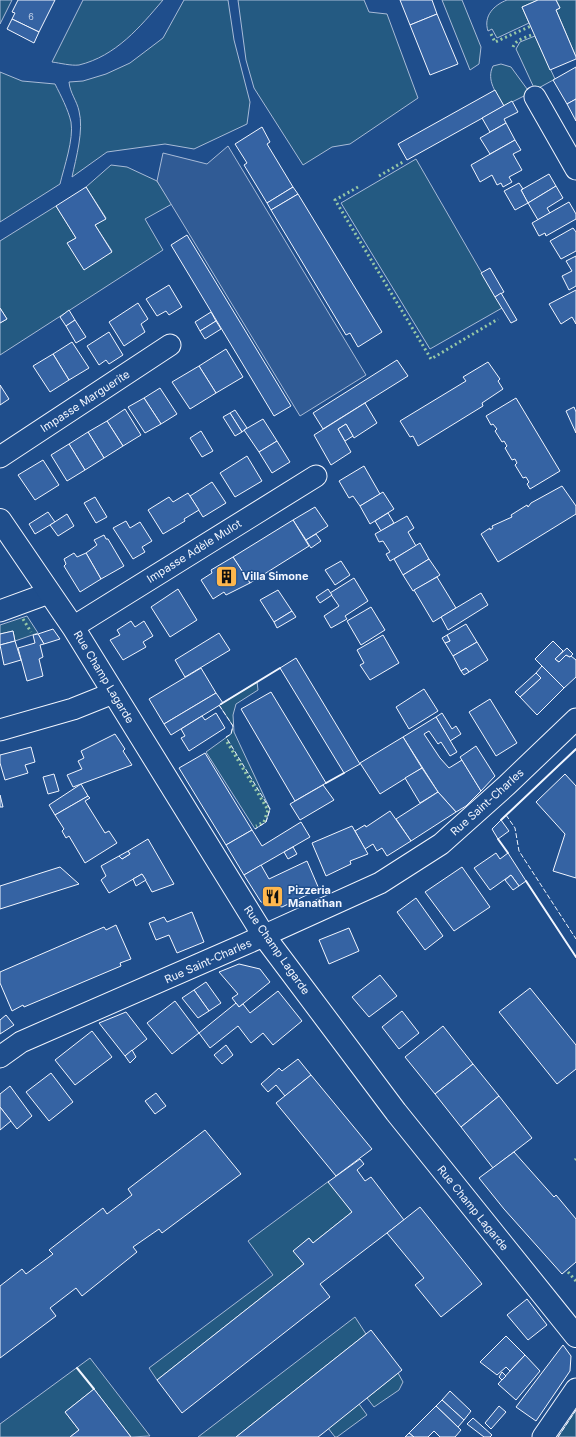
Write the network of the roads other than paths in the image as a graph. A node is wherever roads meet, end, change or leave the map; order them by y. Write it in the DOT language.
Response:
graph roads {
  1 [pos="535,97"];
  2 [pos="576,169"];
  3 [pos="170,345"];
  4 [pos="0,457"];
  5 [pos="316,476"];
  6 [pos="0,520"];
  7 [pos="49,593"];
  8 [pos="0,611"];
  9 [pos="73,626"];
  10 [pos="113,693"];
  11 [pos="576,719"];
  12 [pos="0,730"];
  13 [pos="264,936"];
  14 [pos="0,1057"];
  15 [pos="576,1336"];
  16 [pos="576,1390"];
  17 [pos="543,1437"];
  1 -- 2 [label="street"];
  3 -- 4 [label="street, Impasse Marguerite"];
  5 -- 9 [label="street, Impasse Adèle Mulot"];
  6 -- 7 [label="main road, Rue Champ Lagarde"];
  7 -- 8 [label="street"];
  7 -- 9 [label="main road, Rue Champ Lagarde"];
  9 -- 10 [label="main road, Rue Champ Lagarde"];
  10 -- 12 [label="street"];
  10 -- 13 [label="main road, Rue Champ Lagarde"];
  11 -- 13 [label="street, Rue Saint-Charles"];
  13 -- 14 [label="street, Rue Saint-Charles"];
  13 -- 15 [label="main road, Rue Champ Lagarde"];
  16 -- 17 [label="street"];
}
